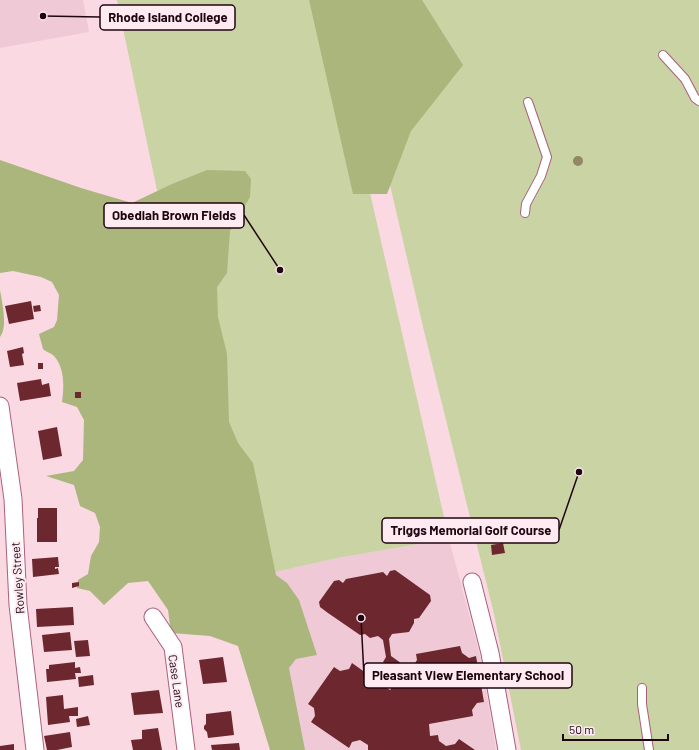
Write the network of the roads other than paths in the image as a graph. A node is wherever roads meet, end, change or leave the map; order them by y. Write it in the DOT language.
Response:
graph roads {
  1 [pos="663,55"];
  2 [pos="699,101"];
  3 [pos="528,102"];
  4 [pos="525,213"];
  5 [pos="0,406"];
  6 [pos="7,500"];
  7 [pos="472,582"];
  8 [pos="153,617"];
  9 [pos="642,688"];
  10 [pos="35,750"];
  11 [pos="186,750"];
  12 [pos="507,750"];
  13 [pos="649,750"];
  1 -- 2 [label="lane"];
  3 -- 4 [label="lane"];
  5 -- 6 [label="street, Rowley Street"];
  6 -- 10 [label="street, Rowley Street"];
  7 -- 12 [label="street"];
  8 -- 11 [label="street, Case Lane"];
  9 -- 13 [label="lane"];
}
